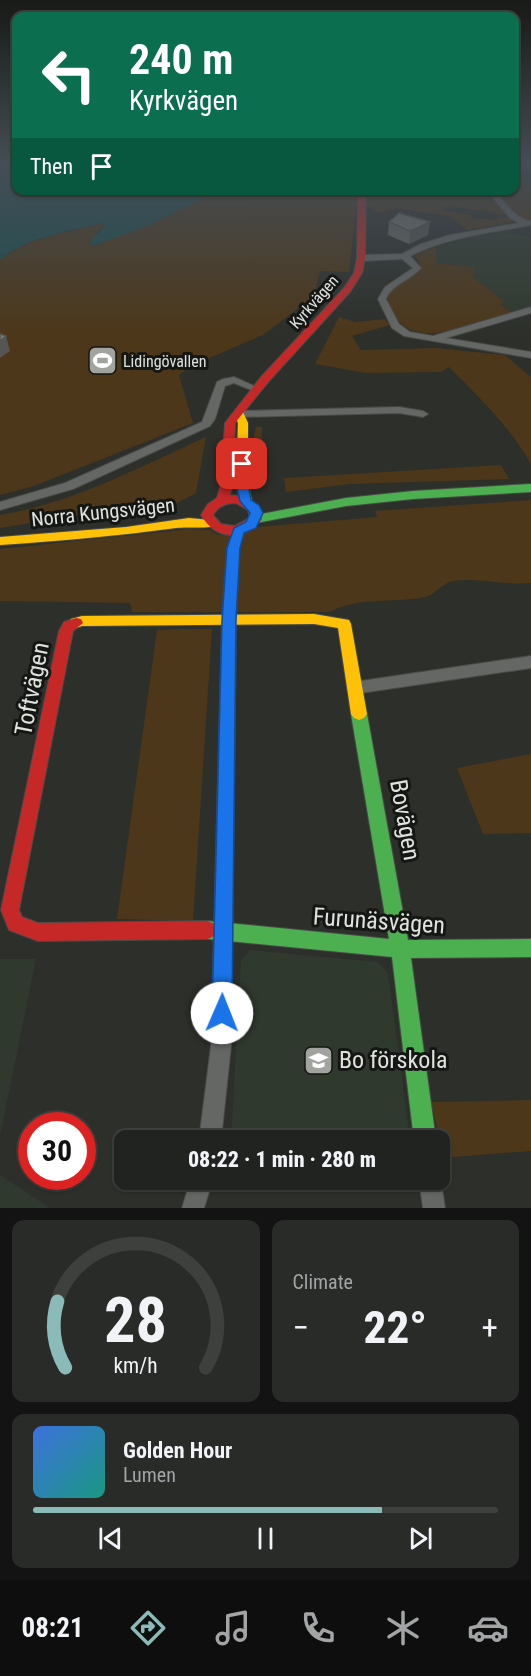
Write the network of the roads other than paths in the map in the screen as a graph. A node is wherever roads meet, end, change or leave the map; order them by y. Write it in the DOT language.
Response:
graph roads {
  1 [pos="362,220"];
  2 [pos="529,224"];
  3 [pos="404,256"];
  4 [pos="362,258"];
  5 [pos="531,310"];
  6 [pos="432,340"];
  7 [pos="531,355"];
  8 [pos="256,389"];
  9 [pos="239,414"];
  10 [pos="423,414"];
  11 [pos="531,488"];
  12 [pos="223,500"];
  13 [pos="248,502"];
  14 [pos="346,502"];
  15 [pos="0,506"];
  16 [pos="208,509"];
  17 [pos="256,519"];
  18 [pos="216,527"];
  19 [pos="239,531"];
  20 [pos="0,539"];
  21 [pos="233,548"];
  22 [pos="229,620"];
  23 [pos="531,662"];
  24 [pos="354,688"];
  25 [pos="224,930"];
  26 [pos="531,948"];
  27 [pos="400,949"];
  28 [pos="211,1130"];
  29 [pos="424,1130"];
  30 [pos="199,1190"];
  31 [pos="432,1190"];
  32 [pos="193,1208"];
  33 [pos="434,1208"];
  1 -- 4 [label="street, Kyrkvägen"];
  2 -- 3 [label="street"];
  3 -- 4 [label="street"];
  3 -- 6 [label="street"];
  4 -- 8 [label="street, Kyrkvägen"];
  5 -- 6 [label="street"];
  6 -- 7 [label="street"];
  8 -- 9 [label="street, Kyrkvägen"];
  8 -- 15 [label="street"];
  9 -- 10 [label="street"];
  9 -- 12 [label="street, Kyrkvägen"];
  9 -- 13 [label="street"];
  11 -- 14 [label="street"];
  12 -- 13 [label="street"];
  12 -- 16 [label="street"];
  13 -- 14 [label="street"];
  13 -- 17 [label="street"];
  14 -- 17 [label="street"];
  16 -- 18 [label="street"];
  16 -- 20 [label="street, Norra Kungsvägen"];
  17 -- 19 [label="street"];
  18 -- 19 [label="street"];
  18 -- 20 [label="street, Norra Kungsvägen"];
  18 -- 21 [label="street"];
  19 -- 21 [label="street"];
  21 -- 22 [label="street"];
  22 -- 24 [label="street, Bovägen"];
  22 -- 25 [label="street"];
  22 -- 25 [label="street, Toftvägen"];
  23 -- 24 [label="street"];
  24 -- 27 [label="street, Bovägen"];
  25 -- 27 [label="street, Furunäsvägen"];
  25 -- 28 [label="street"];
  26 -- 27 [label="street, Furunäsvägen"];
  27 -- 29 [label="street, Bovägen"];
  30 -- 32 [label="street"];
  31 -- 33 [label="street"];
}
